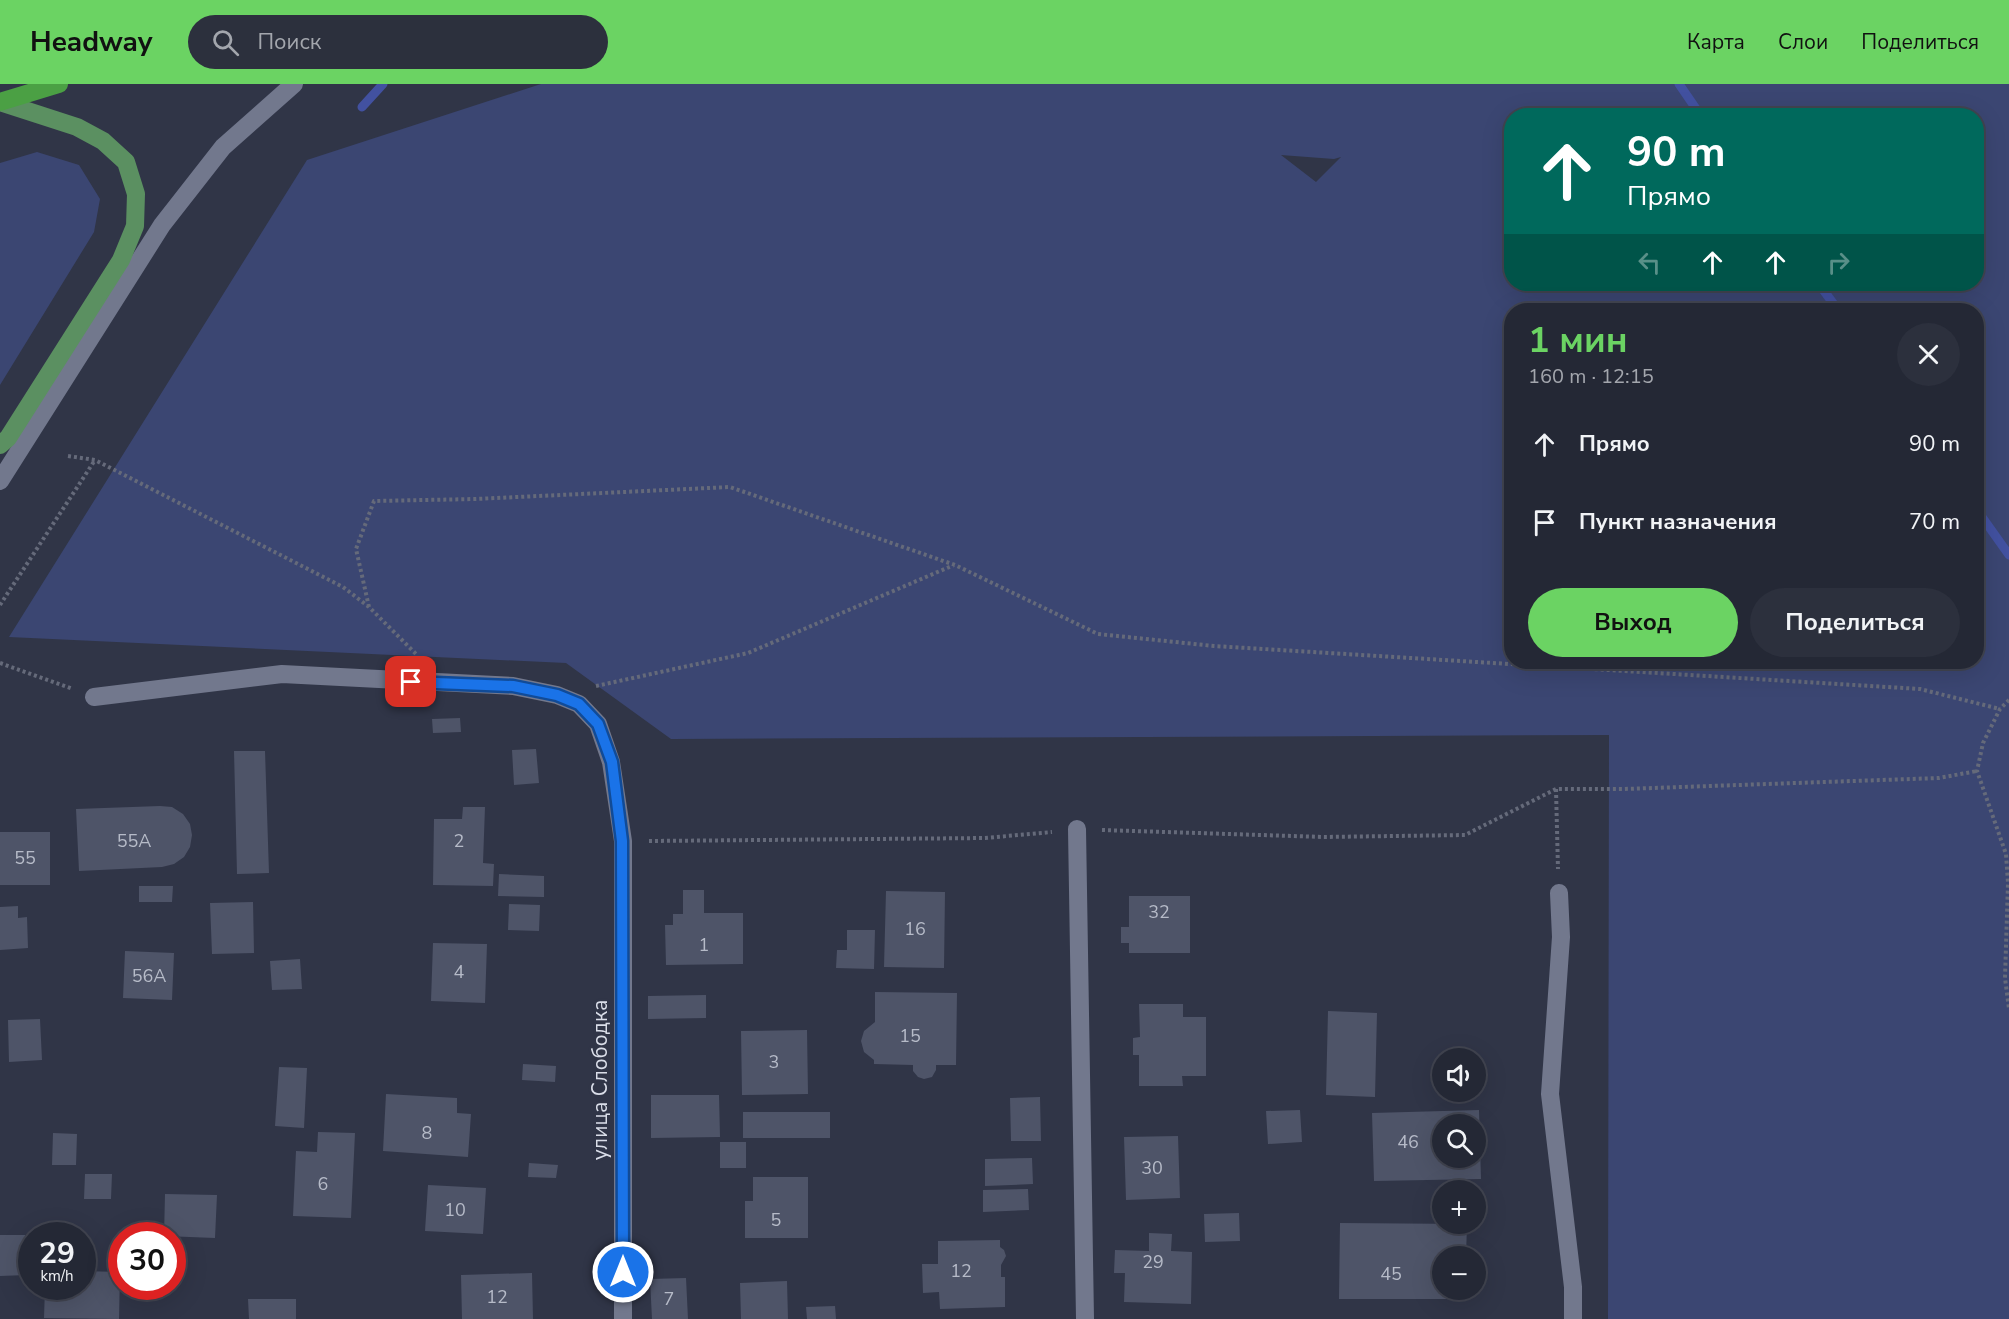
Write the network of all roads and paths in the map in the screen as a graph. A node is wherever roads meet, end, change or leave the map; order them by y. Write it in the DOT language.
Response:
graph roads {
  1 [pos="59,84"];
  2 [pos="294,84"];
  3 [pos="0,102"];
  4 [pos="0,445"];
  5 [pos="68,456"];
  6 [pos="95,460"];
  7 [pos="0,482"];
  8 [pos="955,565"];
  9 [pos="0,605"];
  10 [pos="369,607"];
  11 [pos="418,656"];
  12 [pos="0,663"];
  13 [pos="1504,664"];
  14 [pos="1592,669"];
  15 [pos="557,695"];
  16 [pos="94,697"];
  17 [pos="2009,700"];
  18 [pos="2000,709"];
  19 [pos="1977,771"];
  20 [pos="1556,789"];
  21 [pos="1077,829"];
  22 [pos="622,841"];
  23 [pos="1559,893"];
  24 [pos="2009,1009"];
  25 [pos="624,1319"];
  26 [pos="1085,1319"];
  27 [pos="1573,1319"];
  1 -- 3 [label="highway"];
  2 -- 7 [label="street"];
  3 -- 4 [label="main road"];
  5 -- 6 [label="path"];
  6 -- 9 [label="path"];
  6 -- 10 [label="path"];
  8 -- 10 [label="path"];
  8 -- 13 [label="path"];
  8 -- 15 [label="path"];
  10 -- 11 [label="path"];
  12 -- 16 [label="path"];
  14 -- 18 [label="path"];
  15 -- 16 [label="street, улица Слободка"];
  15 -- 22 [label="street, улица Слободка"];
  17 -- 18 [label="path"];
  18 -- 19 [label="path"];
  19 -- 20 [label="path"];
  19 -- 24 [label="path"];
  20 -- 21 [label="path"];
  20 -- 23 [label="path"];
  21 -- 22 [label="path"];
  21 -- 26 [label="street"];
  22 -- 25 [label="street, улица Слободка"];
  23 -- 27 [label="street"];
}
